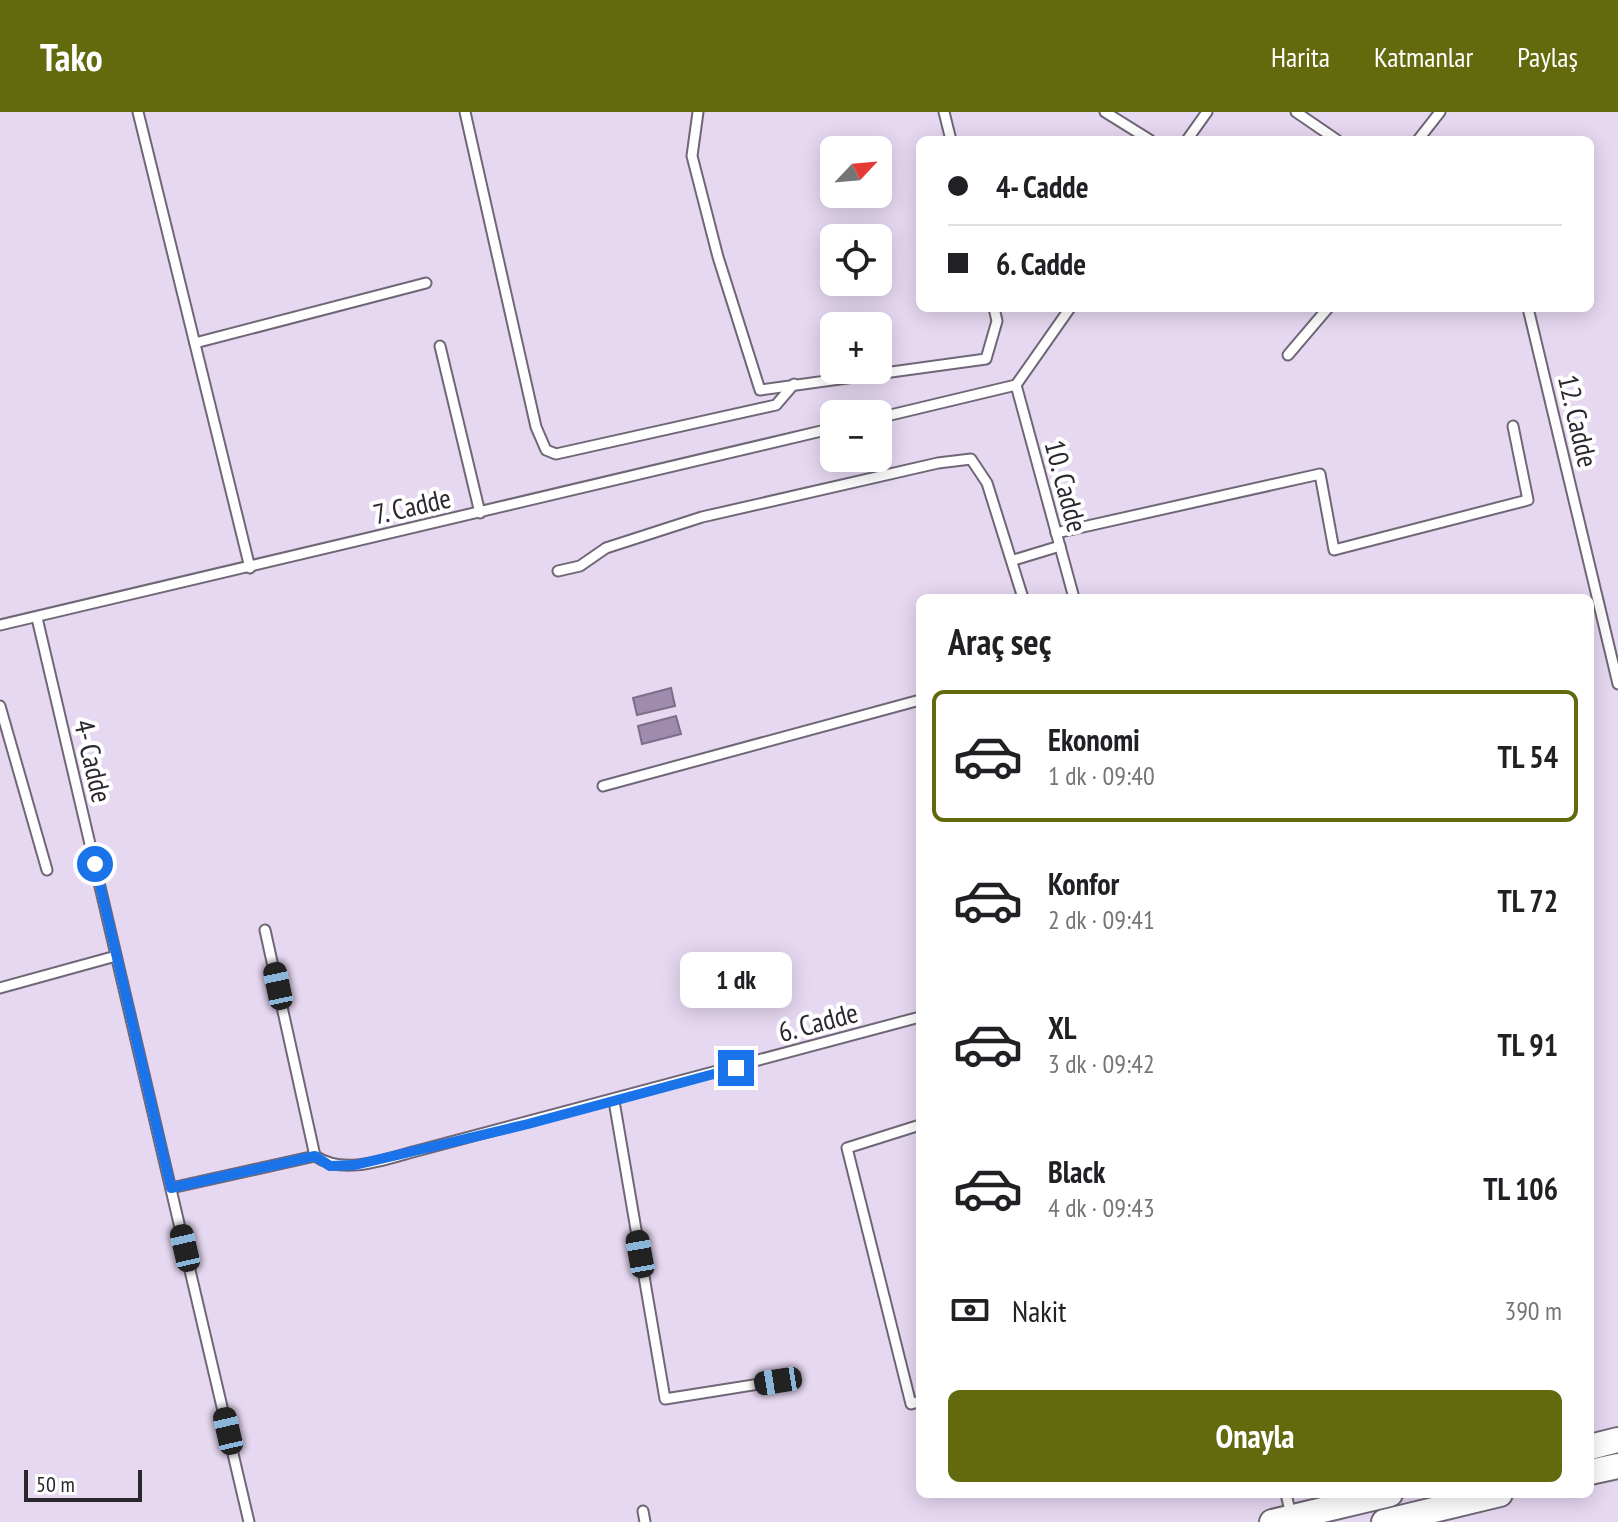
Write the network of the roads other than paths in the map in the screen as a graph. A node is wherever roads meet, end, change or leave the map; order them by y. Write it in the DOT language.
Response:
graph roads {
  1 [pos="138,112"];
  2 [pos="465,112"];
  3 [pos="698,112"];
  4 [pos="944,112"];
  5 [pos="1207,112"];
  6 [pos="1296,112"];
  7 [pos="1440,112"];
  8 [pos="1110,113"];
  9 [pos="950,136"];
  10 [pos="1144,136"];
  11 [pos="1190,136"];
  12 [pos="1331,136"];
  13 [pos="1421,136"];
  14 [pos="426,283"];
  15 [pos="995,312"];
  16 [pos="1067,312"];
  17 [pos="1325,312"];
  18 [pos="1529,312"];
  19 [pos="195,343"];
  20 [pos="440,346"];
  21 [pos="1288,355"];
  22 [pos="794,384"];
  23 [pos="1016,385"];
  24 [pos="892,415"];
  25 [pos="1513,426"];
  26 [pos="820,431"];
  27 [pos="480,513"];
  28 [pos="1056,533"];
  29 [pos="1060,546"];
  30 [pos="1014,560"];
  31 [pos="250,568"];
  32 [pos="558,571"];
  33 [pos="1022,594"];
  34 [pos="1073,594"];
  35 [pos="37,618"];
  36 [pos="0,625"];
  37 [pos="1618,684"];
  38 [pos="916,701"];
  39 [pos="0,706"];
  40 [pos="603,786"];
  41 [pos="47,870"];
  42 [pos="265,930"];
  43 [pos="116,956"];
  44 [pos="0,988"];
  45 [pos="916,1018"];
  46 [pos="614,1101"];
  47 [pos="916,1126"];
  48 [pos="315,1156"];
  49 [pos="171,1188"];
  50 [pos="778,1381"];
  51 [pos="916,1402"];
  52 [pos="1618,1440"];
  53 [pos="1594,1446"];
  54 [pos="1618,1466"];
  55 [pos="1594,1471"];
  56 [pos="1372,1498"];
  57 [pos="1393,1498"];
  58 [pos="1485,1498"];
  59 [pos="1286,1514"];
  60 [pos="1396,1521"];
  61 [pos="249,1522"];
  1 -- 19 [label="lane"];
  2 -- 22 [label="lane"];
  3 -- 22 [label="lane"];
  4 -- 9 [label="lane"];
  5 -- 11 [label="lane"];
  6 -- 12 [label="lane"];
  7 -- 13 [label="lane"];
  8 -- 10 [label="lane"];
  14 -- 19 [label="lane"];
  15 -- 22 [label="lane"];
  16 -- 23 [label="lane"];
  17 -- 21 [label="lane"];
  18 -- 37 [label="lane, 12. Cadde"];
  19 -- 31 [label="lane"];
  20 -- 27 [label="lane"];
  23 -- 24 [label="lane"];
  23 -- 28 [label="lane, 10. Cadde"];
  25 -- 28 [label="lane"];
  26 -- 27 [label="lane, 7. Cadde"];
  27 -- 31 [label="lane, 7. Cadde"];
  28 -- 29 [label="lane, 10. Cadde"];
  29 -- 30 [label="lane"];
  29 -- 34 [label="lane, 10. Cadde"];
  30 -- 32 [label="lane"];
  30 -- 33 [label="lane"];
  31 -- 35 [label="lane, 7. Cadde"];
  35 -- 36 [label="lane, 7. Cadde"];
  35 -- 43 [label="lane, 4- Cadde"];
  38 -- 40 [label="lane"];
  39 -- 41 [label="lane"];
  42 -- 48 [label="lane"];
  43 -- 44 [label="lane"];
  43 -- 49 [label="lane, 4- Cadde"];
  45 -- 46 [label="lane, 6. Cadde"];
  46 -- 48 [label="lane, 6. Cadde"];
  46 -- 50 [label="lane"];
  47 -- 51 [label="lane"];
  48 -- 49 [label="lane, 6. Cadde"];
  49 -- 61 [label="lane, 4- Cadde"];
  52 -- 53 [label="street"];
  54 -- 55 [label="street"];
  56 -- 59 [label="street"];
  57 -- 60 [label="lane"];
  58 -- 60 [label="street"];
}
